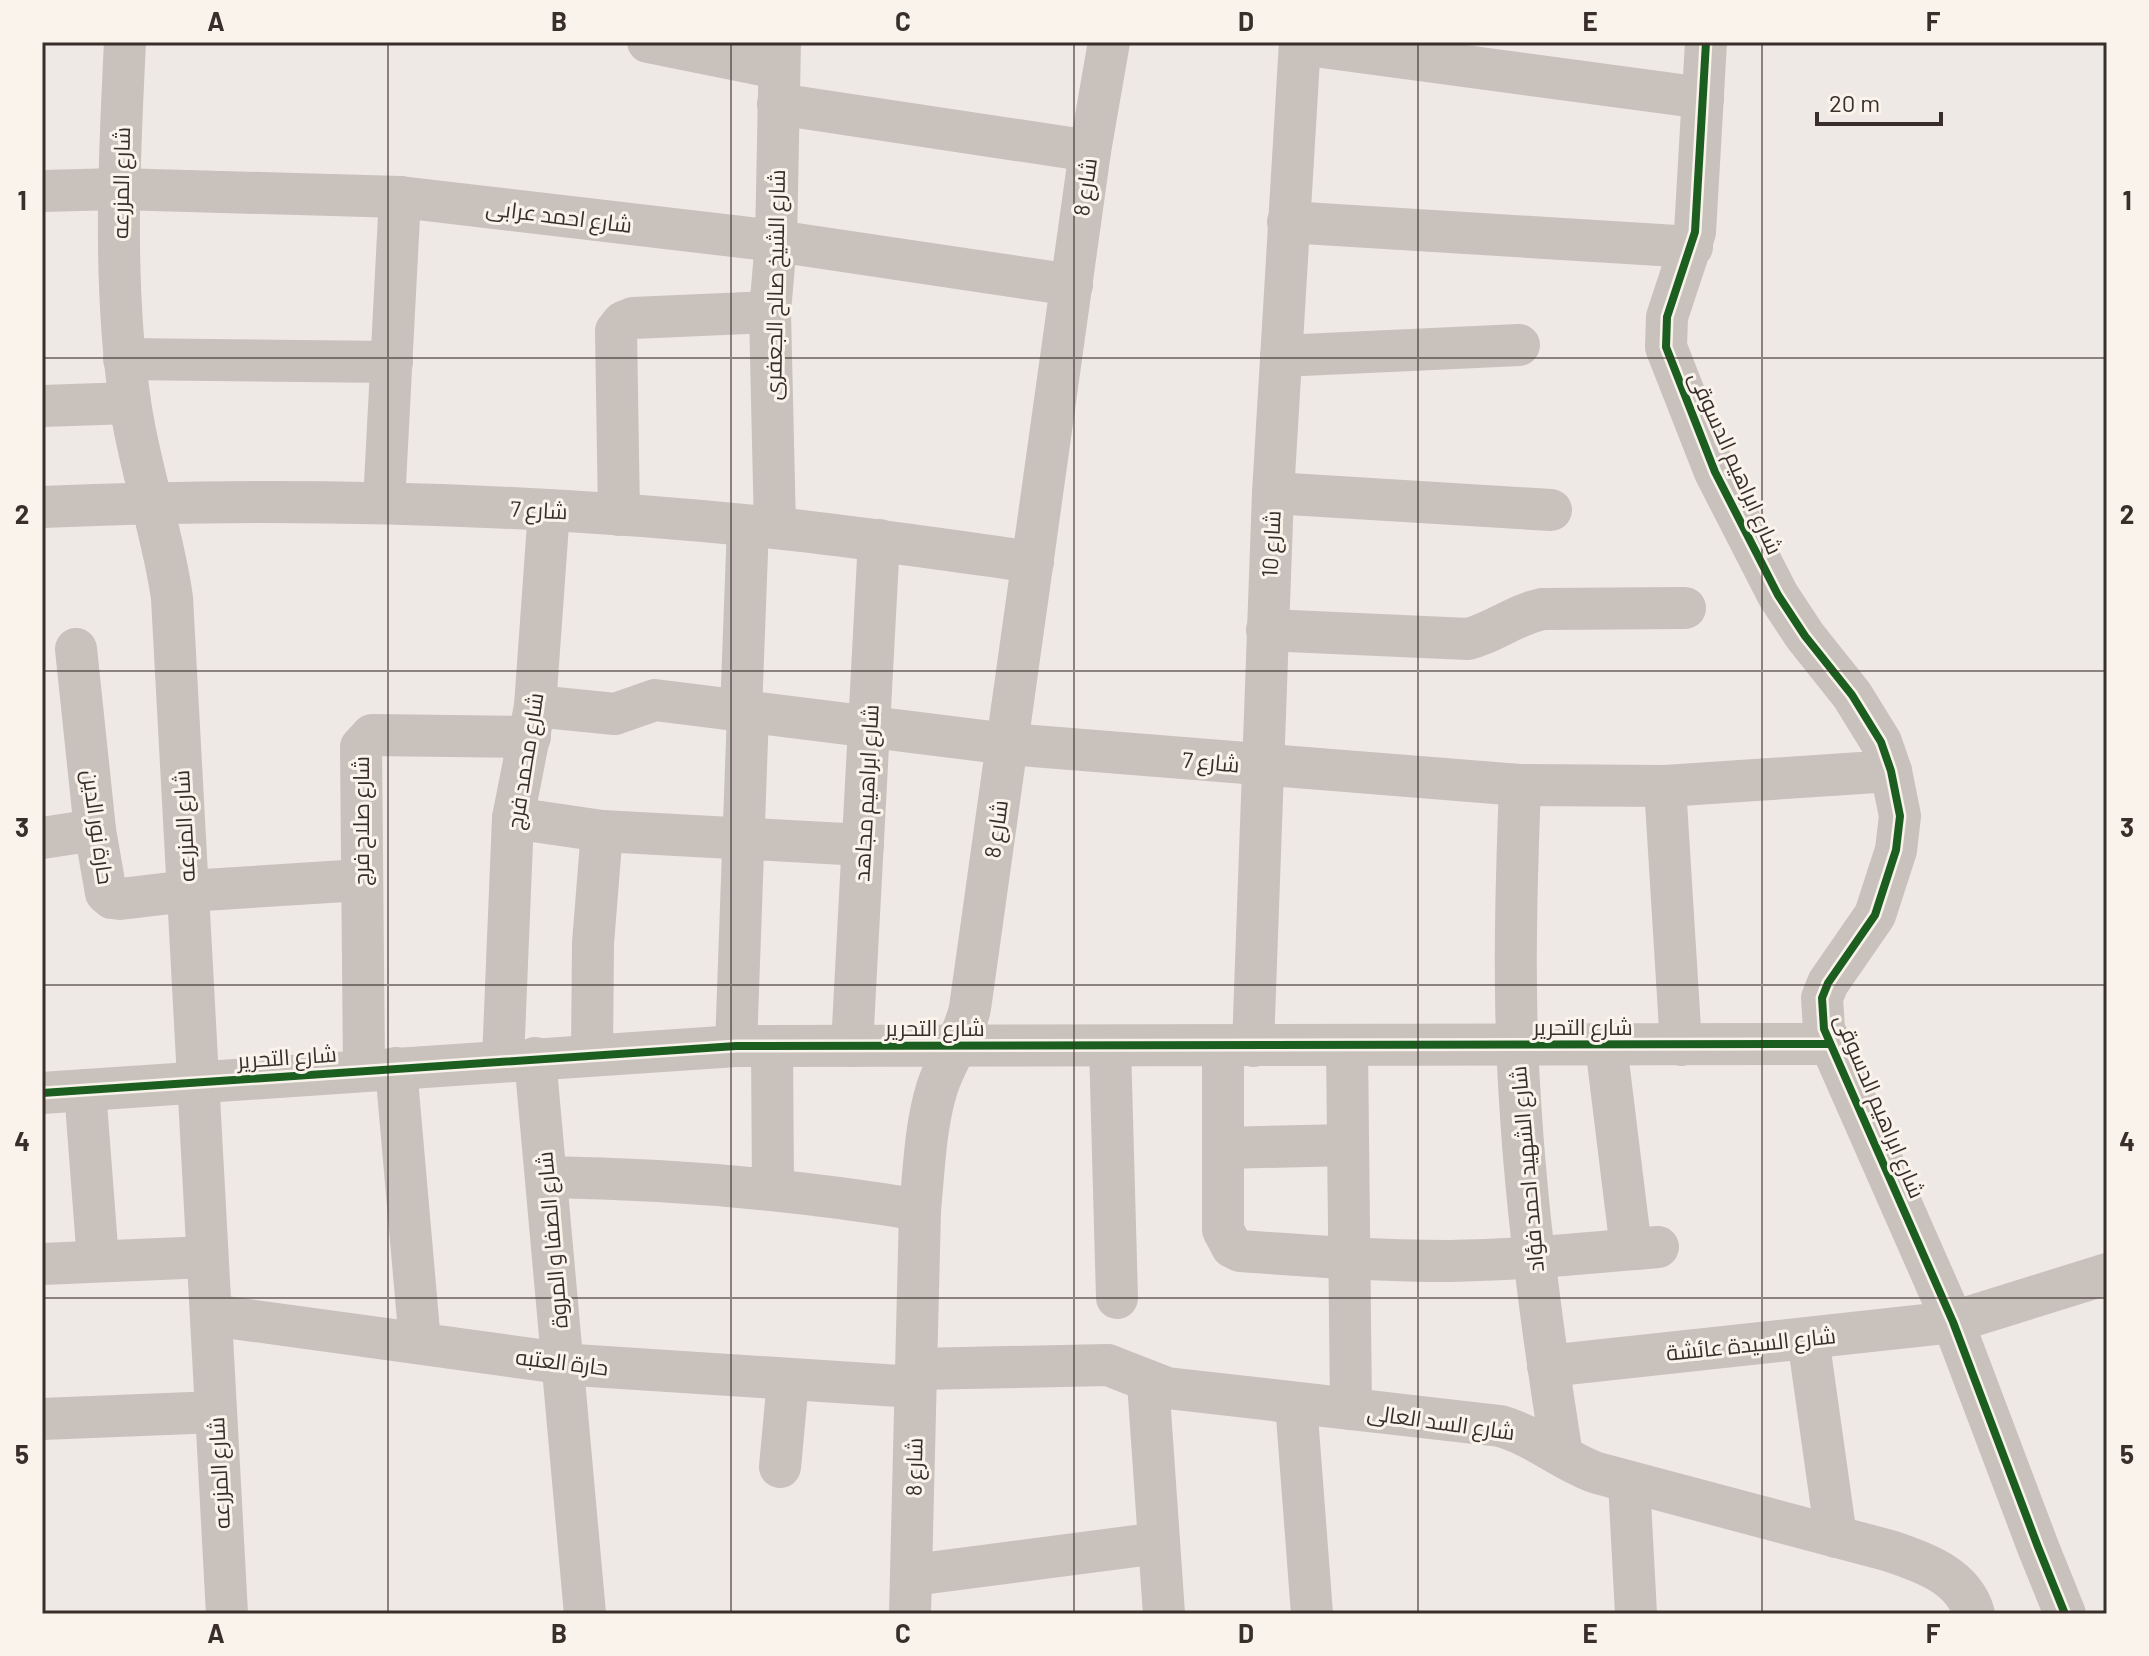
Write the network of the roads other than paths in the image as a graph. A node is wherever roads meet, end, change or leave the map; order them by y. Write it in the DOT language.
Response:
graph roads {
  1 [pos="125,42"];
  2 [pos="648,42"];
  3 [pos="1109,42"];
  4 [pos="1706,42"];
  5 [pos="1300,43"];
  6 [pos="778,71"];
  7 [pos="1703,98"];
  8 [pos="1090,151"];
  9 [pos="118,189"];
  10 [pos="42,191"];
  11 [pos="400,197"];
  12 [pos="1288,222"];
  13 [pos="776,241"];
  14 [pos="1692,247"];
  15 [pos="1072,285"];
  16 [pos="770,312"];
  17 [pos="1519,345"];
  18 [pos="1281,356"];
  19 [pos="124,359"];
  20 [pos="392,362"];
  21 [pos="130,403"];
  22 [pos="42,406"];
  23 [pos="1273,493"];
  24 [pos="151,502"];
  25 [pos="384,503"];
  26 [pos="42,507"];
  27 [pos="549,510"];
  28 [pos="1551,510"];
  29 [pos="619,515"];
  30 [pos="762,527"];
  31 [pos="879,540"];
  32 [pos="1033,562"];
  33 [pos="1685,608"];
  34 [pos="1267,630"];
  35 [pos="76,649"];
  36 [pos="744,712"];
  37 [pos="533,722"];
  38 [pos="869,727"];
  39 [pos="1008,744"];
  40 [pos="1262,766"];
  41 [pos="1891,771"];
  42 [pos="1520,785"];
  43 [pos="1665,786"];
  44 [pos="513,818"];
  45 [pos="95,830"];
  46 [pos="602,831"];
  47 [pos="42,838"];
  48 [pos="743,840"];
  49 [pos="863,845"];
  50 [pos="361,880"];
  51 [pos="188,891"];
  52 [pos="1830,1044"];
  53 [pos="1347,1045"];
  54 [pos="1517,1045"];
  55 [pos="1606,1045"];
  56 [pos="1681,1045"];
  57 [pos="754,1046"];
  58 [pos="852,1046"];
  59 [pos="956,1046"];
  60 [pos="1110,1046"];
  61 [pos="1238,1046"];
  62 [pos="592,1054"];
  63 [pos="519,1059"];
  64 [pos="380,1069"];
  65 [pos="198,1082"];
  66 [pos="85,1090"];
  67 [pos="42,1093"];
  68 [pos="1348,1145"];
  69 [pos="1223,1148"];
  70 [pos="547,1177"];
  71 [pos="773,1188"];
  72 [pos="920,1210"];
  73 [pos="207,1257"];
  74 [pos="1533,1257"];
  75 [pos="1348,1258"];
  76 [pos="98,1261"];
  77 [pos="42,1264"];
  78 [pos="2107,1274"];
  79 [pos="1117,1298"];
  80 [pos="211,1315"];
  81 [pos="1953,1322"];
  82 [pos="1808,1338"];
  83 [pos="420,1343"];
  84 [pos="563,1363"];
  85 [pos="1548,1366"];
  86 [pos="915,1378"];
  87 [pos="788,1380"];
  88 [pos="1148,1382"];
  89 [pos="1296,1403"];
  90 [pos="1351,1409"];
  91 [pos="216,1412"];
  92 [pos="42,1419"];
  93 [pos="1562,1455"];
  94 [pos="780,1467"];
  95 [pos="1629,1482"];
  96 [pos="1836,1537"];
  97 [pos="1159,1543"];
  98 [pos="912,1594"];
  99 [pos="227,1614"];
  100 [pos="585,1614"];
  101 [pos="1164,1614"];
  102 [pos="1312,1614"];
  103 [pos="1636,1614"];
  104 [pos="1974,1614"];
  105 [pos="2065,1614"];
  1 -- 9 [label="street, شارع المزرعه"];
  2 -- 6 [label="street"];
  3 -- 8 [label="street, شارع 8"];
  4 -- 7 [label="street, شارع ابراهيم الدسوقى"];
  5 -- 7 [label="street"];
  5 -- 12 [label="street, شارع 10"];
  6 -- 8 [label="street"];
  6 -- 13 [label="street, شارع الشيخ صالح الجعفرى"];
  7 -- 14 [label="street, شارع ابراهيم الدسوقى"];
  8 -- 15 [label="street, شارع 8"];
  9 -- 10 [label="street, شارع احمد عرابى"];
  9 -- 11 [label="street, شارع احمد عرابى"];
  9 -- 19 [label="street, شارع المزرعه"];
  11 -- 13 [label="street, شارع احمد عرابى"];
  11 -- 20 [label="street"];
  12 -- 14 [label="street"];
  12 -- 18 [label="street, شارع 10"];
  13 -- 15 [label="street, شارع احمد عرابى"];
  13 -- 16 [label="street, شارع الشيخ صالح الجعفرى"];
  14 -- 41 [label="street, شارع ابراهيم الدسوقى"];
  15 -- 32 [label="street, شارع 8"];
  16 -- 29 [label="street"];
  16 -- 30 [label="street, شارع الشيخ صالح الجعفرى"];
  17 -- 18 [label="street"];
  18 -- 23 [label="street, شارع 10"];
  19 -- 20 [label="street"];
  19 -- 21 [label="street, شارع المزرعه"];
  20 -- 25 [label="street"];
  21 -- 22 [label="street"];
  21 -- 24 [label="street, شارع المزرعه"];
  23 -- 28 [label="street"];
  23 -- 34 [label="street, شارع 10"];
  24 -- 25 [label="street, شارع 7"];
  24 -- 26 [label="street, شارع 7"];
  24 -- 51 [label="street, شارع المزرعه"];
  25 -- 27 [label="street, شارع 7"];
  27 -- 29 [label="street, شارع 7"];
  27 -- 37 [label="street, شارع محمد فرج"];
  29 -- 30 [label="street, شارع 7"];
  30 -- 31 [label="street, شارع 7"];
  30 -- 36 [label="street, شارع الشيخ صالح الجعفرى"];
  31 -- 32 [label="street, شارع 7"];
  31 -- 38 [label="street, شارع ابراهيم مجاهد"];
  32 -- 39 [label="street, شارع 8"];
  33 -- 34 [label="street"];
  34 -- 40 [label="street, شارع 10"];
  35 -- 45 [label="street, حارة نور الدين"];
  36 -- 37 [label="street, شارع 7"];
  36 -- 38 [label="street, شارع 7"];
  36 -- 48 [label="street, شارع الشيخ صالح الجعفرى"];
  37 -- 44 [label="street, شارع محمد فرج"];
  37 -- 50 [label="street, شارع صلاح فرج"];
  38 -- 39 [label="street, شارع 7"];
  38 -- 49 [label="street, شارع ابراهيم مجاهد"];
  39 -- 40 [label="street, شارع 7"];
  39 -- 59 [label="street, شارع 8"];
  40 -- 42 [label="street, شارع 7"];
  40 -- 61 [label="street, شارع 10"];
  41 -- 43 [label="street, شارع 7"];
  41 -- 52 [label="street, شارع ابراهيم الدسوقى"];
  42 -- 43 [label="street, شارع 7"];
  42 -- 54 [label="street, شارع الشهيد احمد فؤاد"];
  43 -- 56 [label="street"];
  44 -- 46 [label="street"];
  44 -- 63 [label="street, شارع محمد فرج"];
  45 -- 47 [label="street"];
  45 -- 51 [label="street, حارة نور الدين"];
  46 -- 48 [label="street"];
  46 -- 62 [label="street"];
  48 -- 49 [label="street"];
  48 -- 57 [label="street, شارع الشيخ صالح الجعفرى"];
  49 -- 58 [label="street, شارع ابراهيم مجاهد"];
  50 -- 51 [label="street, حارة نور الدين"];
  50 -- 64 [label="street, شارع صلاح فرج"];
  51 -- 65 [label="street, شارع المزرعه"];
  52 -- 56 [label="street, شارع التحرير"];
  52 -- 81 [label="street, شارع ابراهيم الدسوقى"];
  53 -- 54 [label="street, شارع التحرير"];
  53 -- 61 [label="street, شارع التحرير"];
  53 -- 68 [label="street"];
  54 -- 55 [label="street, شارع التحرير"];
  54 -- 74 [label="street, شارع الشهيد احمد فؤاد"];
  55 -- 56 [label="street, شارع التحرير"];
  55 -- 74 [label="street"];
  57 -- 58 [label="street, شارع التحرير"];
  57 -- 62 [label="street, شارع التحرير"];
  57 -- 71 [label="street, شارع الشيخ صالح الجعفرى"];
  58 -- 59 [label="street, شارع التحرير"];
  59 -- 60 [label="street, شارع التحرير"];
  59 -- 72 [label="street, شارع 8"];
  60 -- 61 [label="street, شارع التحرير"];
  60 -- 79 [label="street"];
  61 -- 69 [label="street, شارع 10"];
  62 -- 63 [label="street, شارع التحرير"];
  63 -- 64 [label="street, شارع التحرير"];
  63 -- 70 [label="street, شارع الصفا و المروة"];
  64 -- 65 [label="street, شارع التحرير"];
  64 -- 83 [label="street, شارع صلاح فرج"];
  65 -- 66 [label="street, شارع التحرير"];
  65 -- 73 [label="street, شارع المزرعه"];
  66 -- 67 [label="street, شارع التحرير"];
  66 -- 76 [label="street"];
  68 -- 69 [label="street"];
  68 -- 75 [label="street"];
  69 -- 75 [label="street, شارع 10"];
  70 -- 71 [label="street"];
  70 -- 84 [label="street, شارع الصفا و المروة"];
  71 -- 72 [label="street"];
  72 -- 86 [label="street, شارع 8"];
  73 -- 76 [label="street"];
  73 -- 80 [label="street, شارع المزرعه"];
  74 -- 75 [label="street"];
  74 -- 85 [label="street, شارع الشهيد احمد فؤاد"];
  75 -- 90 [label="street"];
  76 -- 77 [label="street"];
  78 -- 81 [label="street, شارع السيدة عائشة"];
  80 -- 83 [label="street, حارة العتبه"];
  80 -- 91 [label="street, شارع المزرعه"];
  81 -- 82 [label="street, شارع السيدة عائشة"];
  81 -- 105 [label="street, شارع ابراهيم الدسوقى"];
  82 -- 85 [label="street, شارع السيدة عائشة"];
  82 -- 96 [label="street"];
  83 -- 84 [label="street, حارة العتبه"];
  84 -- 87 [label="street, حارة العتبه"];
  84 -- 100 [label="street, شارع الصفا و المروة"];
  85 -- 93 [label="street, شارع الشهيد احمد فؤاد"];
  86 -- 87 [label="street, حارة العتبه"];
  86 -- 88 [label="street, شارع السد العالى"];
  86 -- 98 [label="street, شارع 8"];
  87 -- 94 [label="street"];
  88 -- 89 [label="street, شارع السد العالى"];
  88 -- 97 [label="street"];
  89 -- 90 [label="street, شارع السد العالى"];
  89 -- 102 [label="street"];
  90 -- 93 [label="street, شارع السد العالى"];
  91 -- 92 [label="street"];
  91 -- 99 [label="street, شارع المزرعه"];
  93 -- 95 [label="street, شارع السد العالى"];
  95 -- 96 [label="street, شارع السد العالى"];
  95 -- 103 [label="street"];
  96 -- 104 [label="street, شارع السد العالى"];
  97 -- 98 [label="street"];
  97 -- 101 [label="street"];
}
